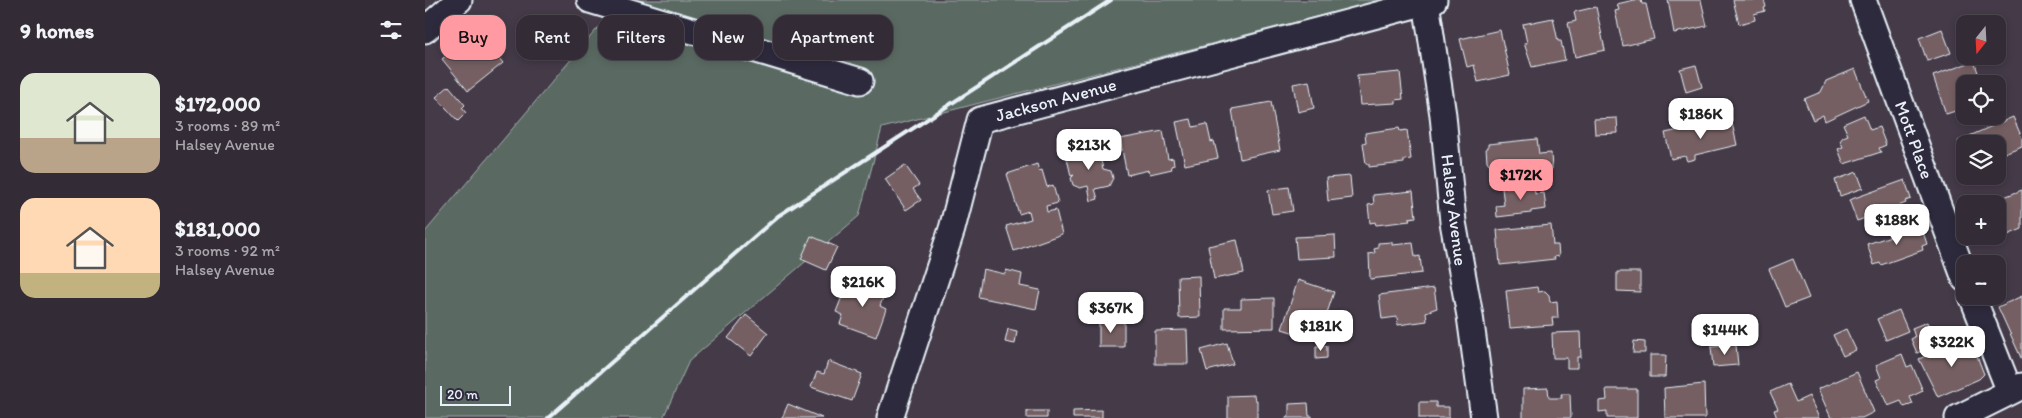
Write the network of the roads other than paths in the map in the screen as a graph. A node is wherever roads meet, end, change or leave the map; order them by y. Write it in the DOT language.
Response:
graph roads {
  1 [pos="459,0"];
  2 [pos="590,0"];
  3 [pos="1863,0"];
  4 [pos="1430,1"];
  5 [pos="425,30"];
  6 [pos="860,81"];
  7 [pos="1956,255"];
  8 [pos="1976,305"];
  9 [pos="2016,389"];
  10 [pos="890,418"];
  11 [pos="1484,418"];
  12 [pos="1958,418"];
  1 -- 5 [label="street"];
  2 -- 6 [label="street"];
  3 -- 7 [label="street, Mott Place"];
  4 -- 10 [label="street, Jackson Avenue"];
  4 -- 11 [label="street, Halsey Avenue"];
  8 -- 9 [label="street"];
  9 -- 12 [label="street"];
}
